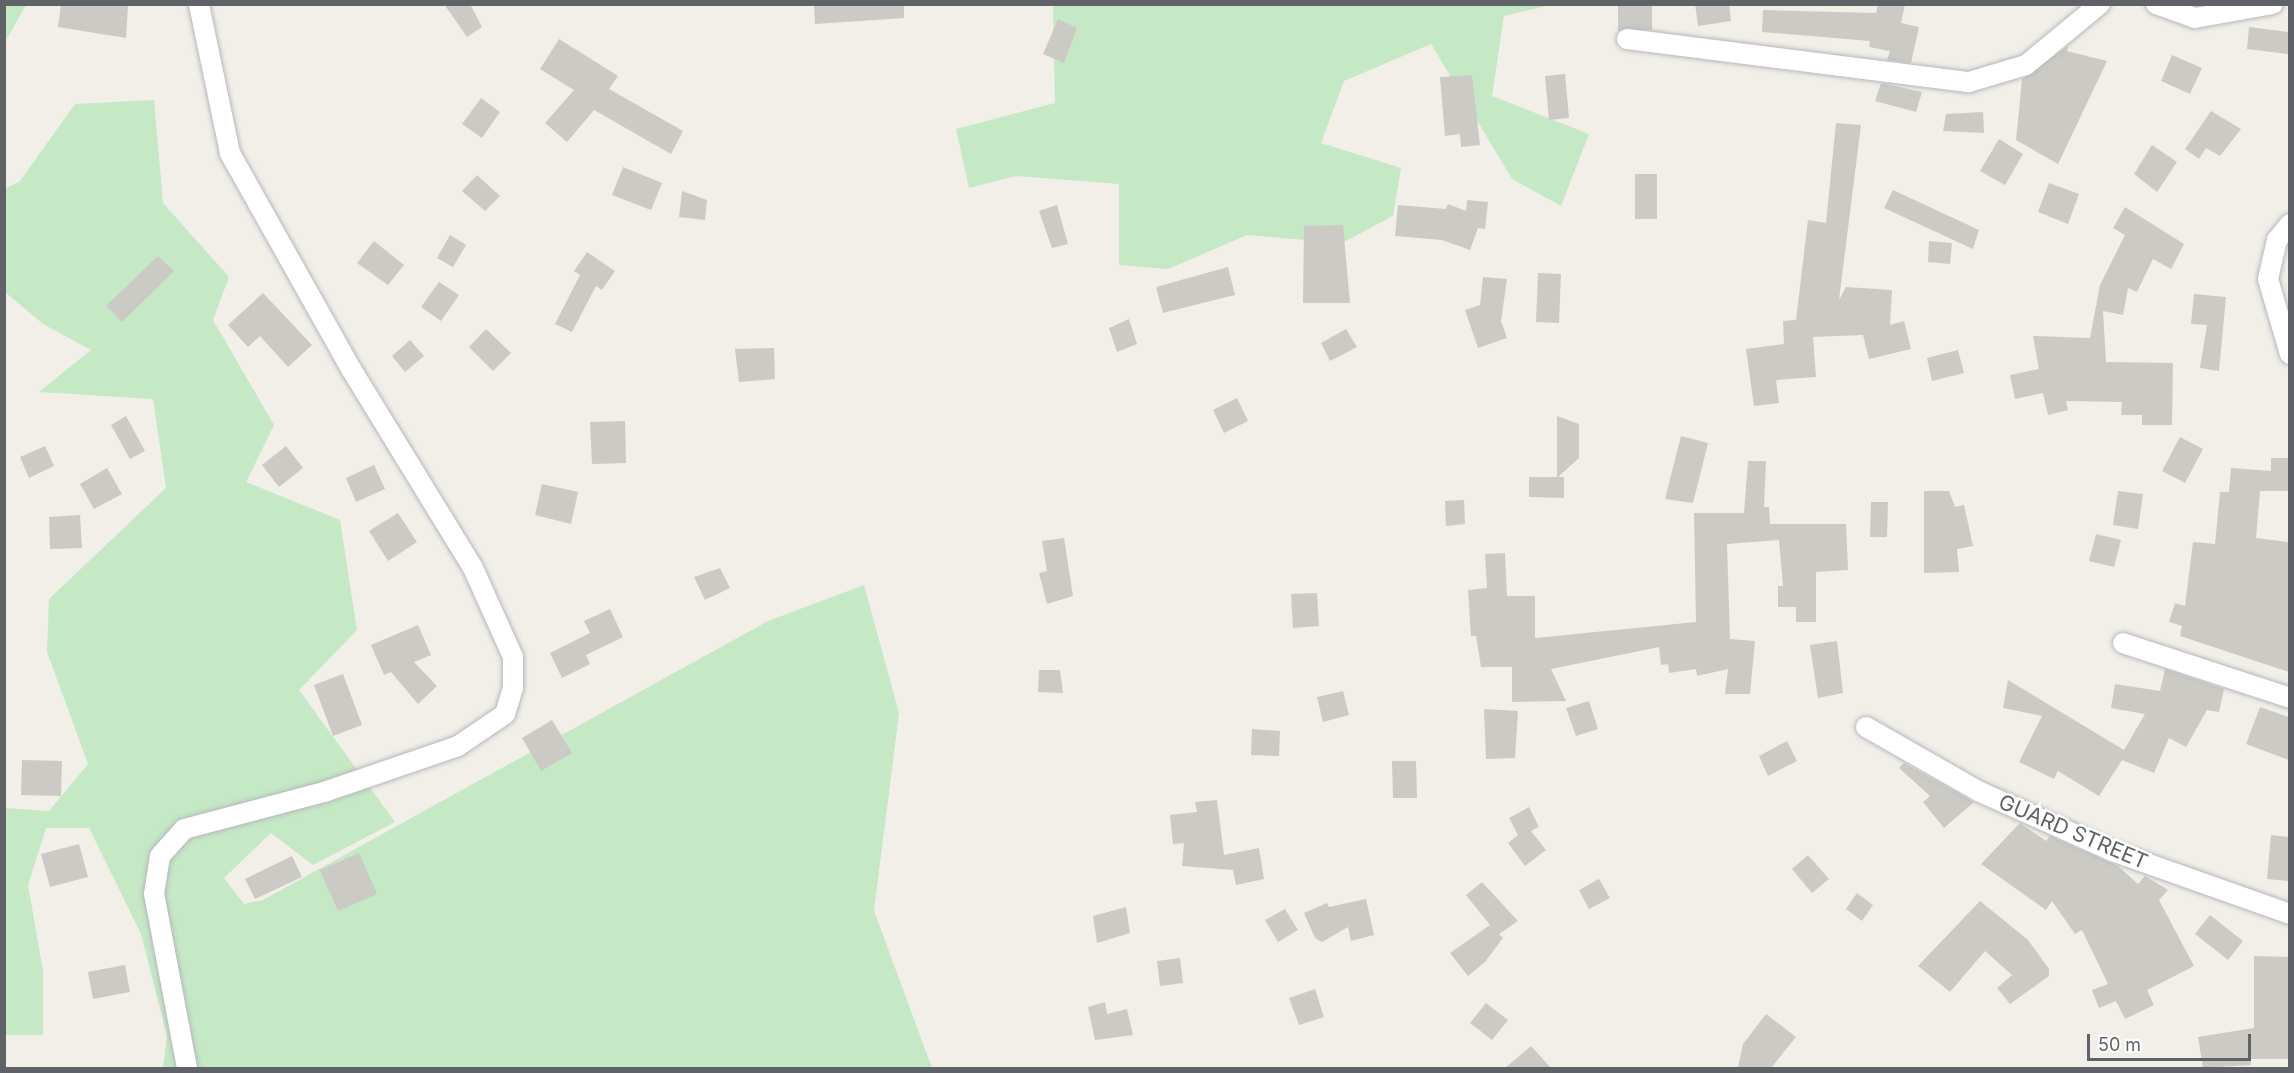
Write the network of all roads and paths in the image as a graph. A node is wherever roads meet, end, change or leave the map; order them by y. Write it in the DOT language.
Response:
graph roads {
  1 [pos="199,4"];
  2 [pos="2100,4"];
  3 [pos="2156,4"];
  4 [pos="2272,4"];
  5 [pos="1627,39"];
  6 [pos="2289,224"];
  7 [pos="2289,354"];
  8 [pos="2123,643"];
  9 [pos="2289,698"];
  10 [pos="1866,727"];
  11 [pos="2289,914"];
  12 [pos="187,1068"];
  1 -- 12 [label="street"];
  2 -- 5 [label="street"];
  3 -- 4 [label="street"];
  6 -- 7 [label="street"];
  8 -- 9 [label="street"];
  10 -- 11 [label="street, GUARD STREET"];
}
